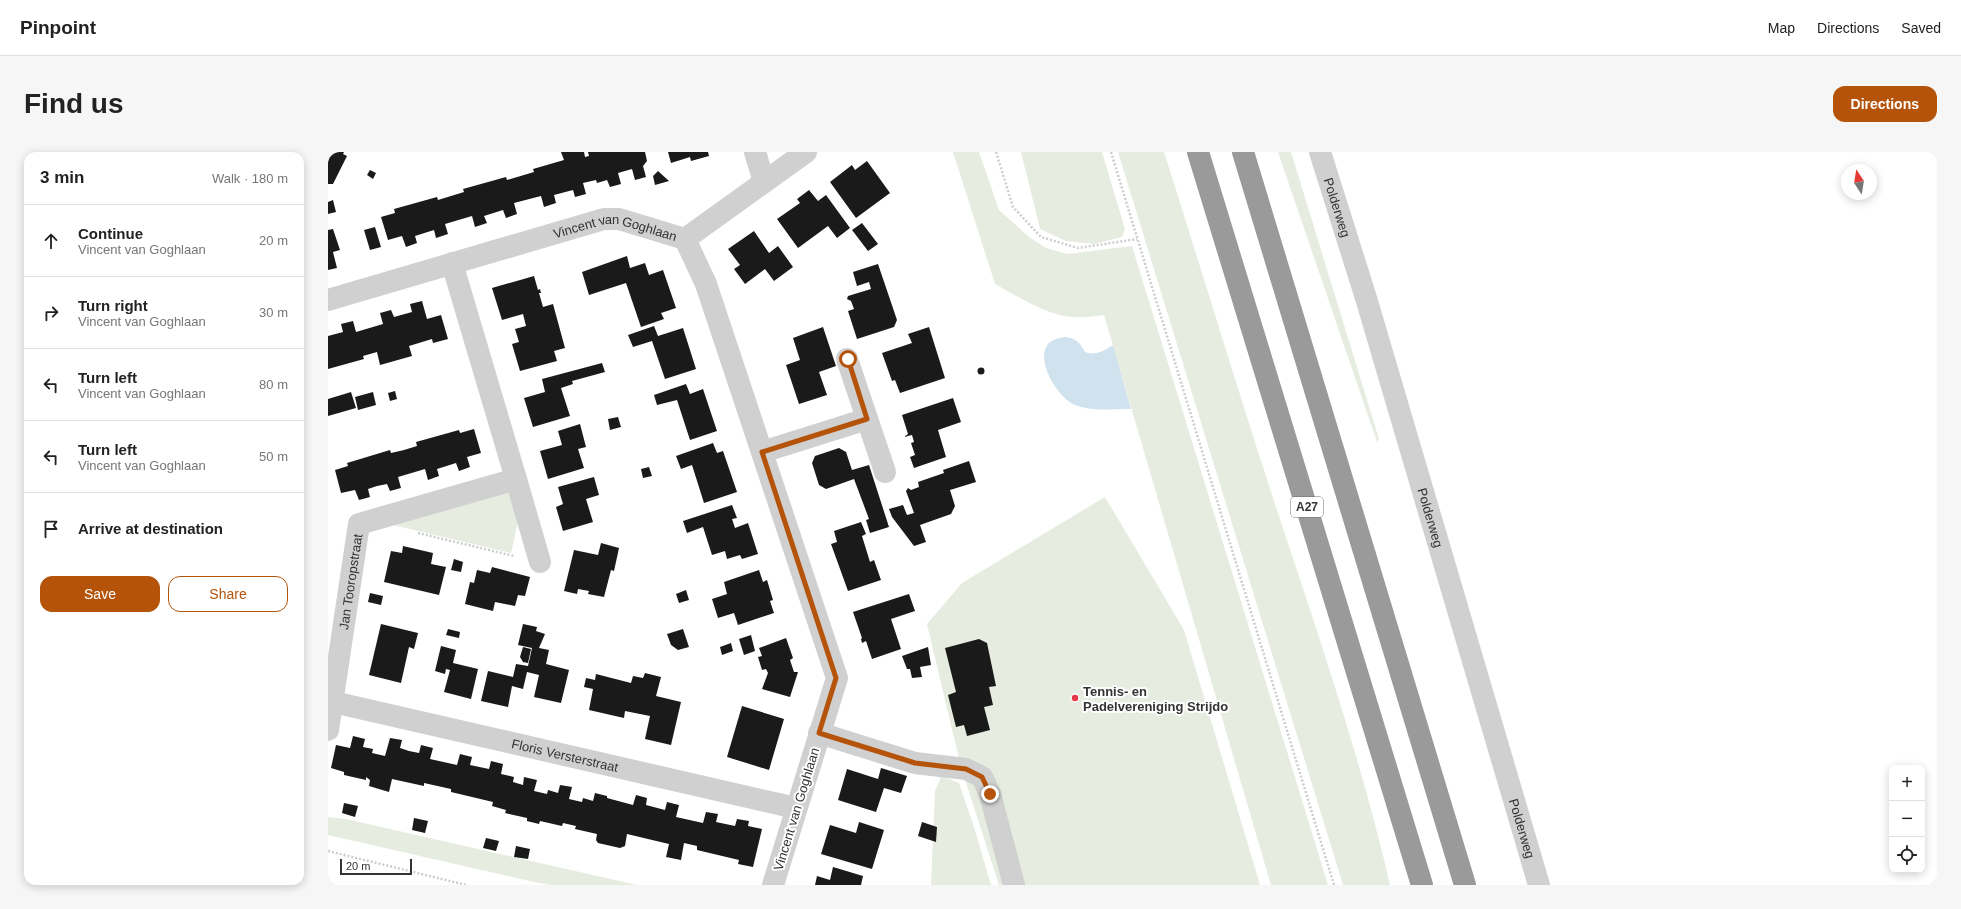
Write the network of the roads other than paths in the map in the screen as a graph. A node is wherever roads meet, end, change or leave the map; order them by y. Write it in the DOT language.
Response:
graph roads {
  1 [pos="755,152"];
  2 [pos="806,152"];
  3 [pos="1198,152"];
  4 [pos="1243,152"];
  5 [pos="1320,152"];
  6 [pos="764,182"];
  7 [pos="685,239"];
  8 [pos="452,263"];
  9 [pos="328,300"];
  10 [pos="848,359"];
  11 [pos="867,419"];
  12 [pos="762,452"];
  13 [pos="885,472"];
  14 [pos="516,479"];
  15 [pos="540,562"];
  16 [pos="333,702"];
  17 [pos="328,730"];
  18 [pos="819,733"];
  19 [pos="796,808"];
  20 [pos="772,885"];
  21 [pos="1014,885"];
  22 [pos="1422,885"];
  23 [pos="1465,885"];
  24 [pos="1539,885"];
  1 -- 6 [label="street"];
  2 -- 6 [label="street"];
  3 -- 22 [label="highway, A27"];
  4 -- 23 [label="highway"];
  5 -- 24 [label="street, Polderweg"];
  6 -- 7 [label="street"];
  7 -- 8 [label="street, Vincent van Goghlaan"];
  7 -- 12 [label="street, Vincent van Goghlaan"];
  8 -- 9 [label="street, Vincent van Goghlaan"];
  8 -- 14 [label="street"];
  10 -- 11 [label="street"];
  11 -- 12 [label="street"];
  11 -- 13 [label="street"];
  12 -- 18 [label="street, Vincent van Goghlaan"];
  14 -- 15 [label="street"];
  14 -- 16 [label="street, Jan Tooropstraat"];
  16 -- 17 [label="street, Jan Tooropstraat"];
  16 -- 19 [label="street, Floris Versterstraat"];
  18 -- 19 [label="street, Vincent van Goghlaan"];
  18 -- 21 [label="street, Vincent van Goghlaan"];
  19 -- 20 [label="street, Vincent van Goghlaan"];
}
